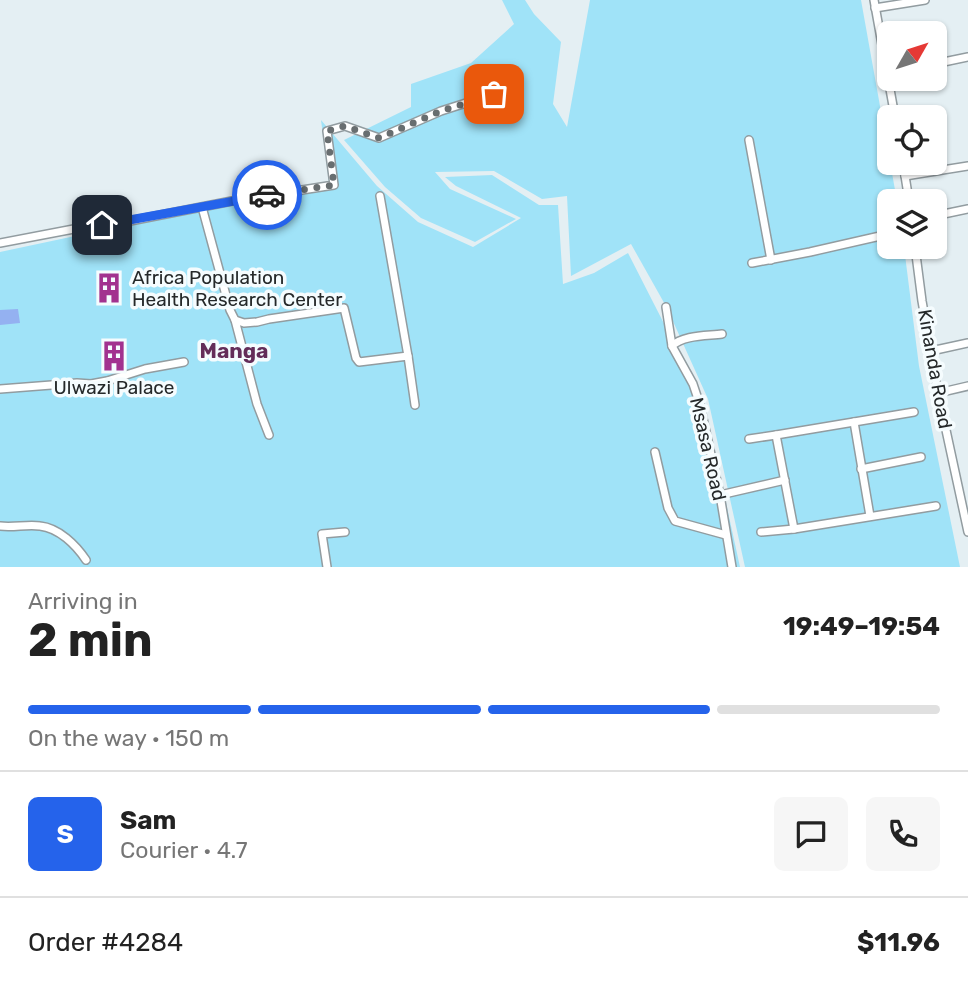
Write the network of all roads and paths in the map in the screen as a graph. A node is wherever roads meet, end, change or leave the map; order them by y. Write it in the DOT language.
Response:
graph roads {
  1 [pos="925,0"];
  2 [pos="874,4"];
  3 [pos="968,57"];
  4 [pos="947,61"];
  5 [pos="494,94"];
  6 [pos="749,140"];
  7 [pos="968,166"];
  8 [pos="905,176"];
  9 [pos="907,189"];
  10 [pos="380,196"];
  11 [pos="202,207"];
  12 [pos="968,209"];
  13 [pos="947,213"];
  14 [pos="877,237"];
  15 [pos="0,243"];
  16 [pos="917,259"];
  17 [pos="771,260"];
  18 [pos="752,263"];
  19 [pos="666,307"];
  20 [pos="235,320"];
  21 [pos="722,334"];
  22 [pos="968,343"];
  23 [pos="673,346"];
  24 [pos="931,351"];
  25 [pos="408,356"];
  26 [pos="184,362"];
  27 [pos="968,386"];
  28 [pos="0,389"];
  29 [pos="938,393"];
  30 [pos="415,405"];
  31 [pos="914,412"];
  32 [pos="854,422"];
  33 [pos="269,435"];
  34 [pos="776,435"];
  35 [pos="749,439"];
  36 [pos="654,452"];
  37 [pos="921,457"];
  38 [pos="861,469"];
  39 [pos="785,480"];
  40 [pos="719,495"];
  41 [pos="936,506"];
  42 [pos="870,516"];
  43 [pos="0,527"];
  44 [pos="794,529"];
  45 [pos="345,532"];
  46 [pos="761,532"];
  47 [pos="968,532"];
  48 [pos="726,535"];
  49 [pos="86,560"];
  50 [pos="327,567"];
  51 [pos="732,567"];
  1 -- 2 [label="street"];
  3 -- 4 [label="street"];
  5 -- 11 [label="street"];
  6 -- 17 [label="street"];
  7 -- 8 [label="street"];
  8 -- 9 [label="street"];
  10 -- 25 [label="street"];
  11 -- 15 [label="street"];
  11 -- 20 [label="street"];
  12 -- 13 [label="street"];
  14 -- 17 [label="street"];
  16 -- 24 [label="street, Kinanda Road"];
  17 -- 18 [label="street"];
  19 -- 23 [label="street, Msasa Road"];
  20 -- 25 [label="street"];
  20 -- 33 [label="street"];
  21 -- 23 [label="street"];
  22 -- 24 [label="street"];
  23 -- 40 [label="street, Msasa Road"];
  24 -- 29 [label="street, Kinanda Road"];
  25 -- 30 [label="street"];
  26 -- 28 [label="street"];
  27 -- 29 [label="street"];
  29 -- 47 [label="street, Kinanda Road"];
  31 -- 32 [label="street"];
  32 -- 34 [label="street"];
  32 -- 38 [label="street"];
  34 -- 35 [label="street"];
  34 -- 39 [label="street"];
  36 -- 48 [label="street"];
  37 -- 38 [label="street"];
  38 -- 42 [label="street"];
  39 -- 40 [label="street"];
  39 -- 44 [label="street"];
  40 -- 48 [label="street, Msasa Road"];
  41 -- 42 [label="street"];
  42 -- 44 [label="street"];
  43 -- 49 [label="street"];
  44 -- 46 [label="street"];
  45 -- 50 [label="street"];
  48 -- 51 [label="street, Msasa Road"];
}
